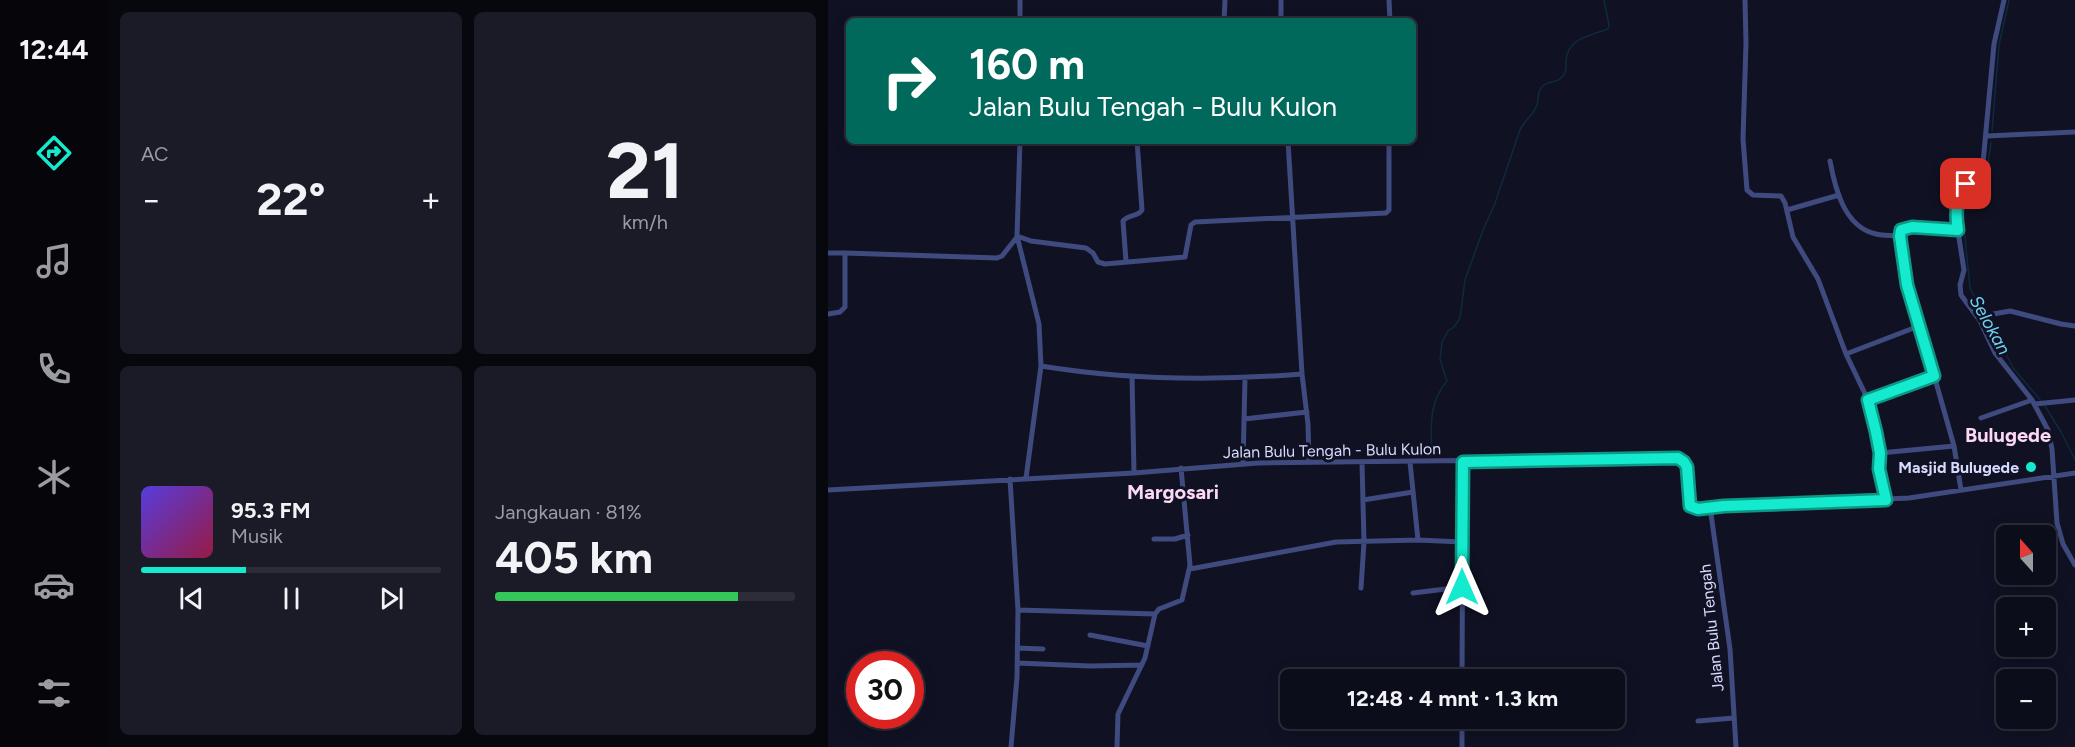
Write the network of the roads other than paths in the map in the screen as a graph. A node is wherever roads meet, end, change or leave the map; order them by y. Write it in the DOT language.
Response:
graph roads {
  1 [pos="1020,0"];
  2 [pos="1225,0"];
  3 [pos="1281,0"];
  4 [pos="1389,0"];
  5 [pos="1745,0"];
  6 [pos="2004,0"];
  7 [pos="1020,18"];
  8 [pos="1224,18"];
  9 [pos="1281,18"];
  10 [pos="1390,18"];
  11 [pos="2075,132"];
  12 [pos="1987,136"];
  13 [pos="1020,144"];
  14 [pos="1137,144"];
  15 [pos="1288,144"];
  16 [pos="1389,144"];
  17 [pos="1830,161"];
  18 [pos="1839,195"];
  19 [pos="1787,210"];
  20 [pos="1293,216"];
  21 [pos="1958,230"];
  22 [pos="1900,236"];
  23 [pos="1017,237"];
  24 [pos="828,253"];
  25 [pos="845,253"];
  26 [pos="1126,261"];
  27 [pos="828,314"];
  28 [pos="1978,316"];
  29 [pos="1919,326"];
  30 [pos="2075,326"];
  31 [pos="1846,354"];
  32 [pos="1041,366"];
  33 [pos="1302,374"];
  34 [pos="1132,376"];
  35 [pos="1934,376"];
  36 [pos="1245,378"];
  37 [pos="1868,400"];
  38 [pos="2075,400"];
  39 [pos="2033,402"];
  40 [pos="1308,412"];
  41 [pos="1981,418"];
  42 [pos="1244,419"];
  43 [pos="1954,446"];
  44 [pos="1880,453"];
  45 [pos="1309,462"];
  46 [pos="1362,462"];
  47 [pos="1410,462"];
  48 [pos="1463,462"];
  49 [pos="1243,464"];
  50 [pos="1181,468"];
  51 [pos="1134,473"];
  52 [pos="2075,473"];
  53 [pos="2052,476"];
  54 [pos="1026,478"];
  55 [pos="1010,479"];
  56 [pos="828,490"];
  57 [pos="1961,490"];
  58 [pos="1413,492"];
  59 [pos="1363,500"];
  60 [pos="1886,500"];
  61 [pos="1710,507"];
  62 [pos="1188,535"];
  63 [pos="1154,539"];
  64 [pos="1418,540"];
  65 [pos="1364,542"];
  66 [pos="1462,542"];
  67 [pos="2075,565"];
  68 [pos="1190,569"];
  69 [pos="1462,587"];
  70 [pos="1361,588"];
  71 [pos="1413,593"];
  72 [pos="1018,610"];
  73 [pos="1155,614"];
  74 [pos="1090,634"];
  75 [pos="1148,646"];
  76 [pos="1017,648"];
  77 [pos="1043,649"];
  78 [pos="1017,663"];
  79 [pos="1142,665"];
  80 [pos="1462,669"];
  81 [pos="1734,718"];
  82 [pos="1698,721"];
  83 [pos="1462,729"];
  84 [pos="1011,747"];
  85 [pos="1118,747"];
  86 [pos="1461,747"];
  87 [pos="1736,747"];
  1 -- 7 [label="street"];
  2 -- 8 [label="street"];
  3 -- 9 [label="street"];
  4 -- 10 [label="street"];
  5 -- 19 [label="street"];
  6 -- 12 [label="street"];
  11 -- 12 [label="street"];
  12 -- 21 [label="street"];
  13 -- 23 [label="street"];
  14 -- 26 [label="street"];
  15 -- 20 [label="street"];
  16 -- 20 [label="street"];
  17 -- 18 [label="street"];
  18 -- 19 [label="street"];
  18 -- 22 [label="street"];
  19 -- 31 [label="street"];
  20 -- 26 [label="street"];
  20 -- 33 [label="street"];
  21 -- 22 [label="street"];
  21 -- 28 [label="street"];
  22 -- 29 [label="street"];
  23 -- 25 [label="street"];
  23 -- 26 [label="street"];
  23 -- 32 [label="street"];
  24 -- 25 [label="street"];
  25 -- 27 [label="street"];
  28 -- 30 [label="street"];
  28 -- 39 [label="street"];
  29 -- 31 [label="street"];
  29 -- 35 [label="street"];
  31 -- 37 [label="street"];
  32 -- 34 [label="street"];
  32 -- 54 [label="street"];
  33 -- 36 [label="street"];
  33 -- 40 [label="street"];
  34 -- 36 [label="street"];
  34 -- 51 [label="street"];
  35 -- 37 [label="street"];
  35 -- 43 [label="street"];
  36 -- 42 [label="street"];
  37 -- 44 [label="street"];
  38 -- 39 [label="street"];
  39 -- 41 [label="street"];
  39 -- 53 [label="street"];
  40 -- 42 [label="street"];
  40 -- 45 [label="street"];
  42 -- 49 [label="street"];
  43 -- 44 [label="street"];
  43 -- 57 [label="street"];
  44 -- 60 [label="street"];
  45 -- 46 [label="street, Jalan Bulu Tengah - Bulu Kulon"];
  45 -- 49 [label="street, Jalan Bulu Tengah - Bulu Kulon"];
  46 -- 47 [label="street, Jalan Bulu Tengah - Bulu Kulon"];
  46 -- 59 [label="street"];
  47 -- 48 [label="street, Jalan Bulu Tengah - Bulu Kulon"];
  47 -- 58 [label="street"];
  48 -- 61 [label="street, Jalan Bulu Tengah - Bulu Kulon"];
  48 -- 66 [label="street"];
  49 -- 50 [label="street, Jalan Bulu Tengah - Bulu Kulon"];
  50 -- 51 [label="street, Jalan Bulu Tengah - Bulu Kulon"];
  50 -- 62 [label="street"];
  51 -- 54 [label="street, Jalan Bulu Tengah - Bulu Kulon"];
  52 -- 53 [label="street, Jalan Bulu Tengah - Bulu Kulon"];
  53 -- 57 [label="street, Jalan Bulu Tengah - Bulu Kulon"];
  53 -- 67 [label="street"];
  54 -- 55 [label="street, Jalan Bulu Tengah - Bulu Kulon"];
  55 -- 56 [label="street, Jalan Bulu Tengah - Bulu Kulon"];
  55 -- 72 [label="street"];
  57 -- 60 [label="street, Jalan Bulu Tengah - Bulu Kulon"];
  58 -- 59 [label="street"];
  58 -- 64 [label="street"];
  59 -- 65 [label="street"];
  60 -- 61 [label="street, Jalan Bulu Tengah - Bulu Kulon"];
  61 -- 81 [label="street, Jalan Bulu Tengah"];
  62 -- 63 [label="street"];
  62 -- 68 [label="street"];
  64 -- 65 [label="street"];
  64 -- 66 [label="street"];
  65 -- 68 [label="street"];
  65 -- 70 [label="street"];
  66 -- 69 [label="street"];
  68 -- 73 [label="street"];
  69 -- 71 [label="street"];
  69 -- 80 [label="street"];
  72 -- 73 [label="street"];
  72 -- 76 [label="street"];
  73 -- 75 [label="street"];
  74 -- 75 [label="street"];
  75 -- 79 [label="street"];
  76 -- 77 [label="street"];
  76 -- 78 [label="street"];
  78 -- 79 [label="street"];
  78 -- 84 [label="street"];
  79 -- 85 [label="street"];
  81 -- 82 [label="street"];
  81 -- 87 [label="street, Jalan Bulu Tengah"];
  83 -- 86 [label="street"];
}
